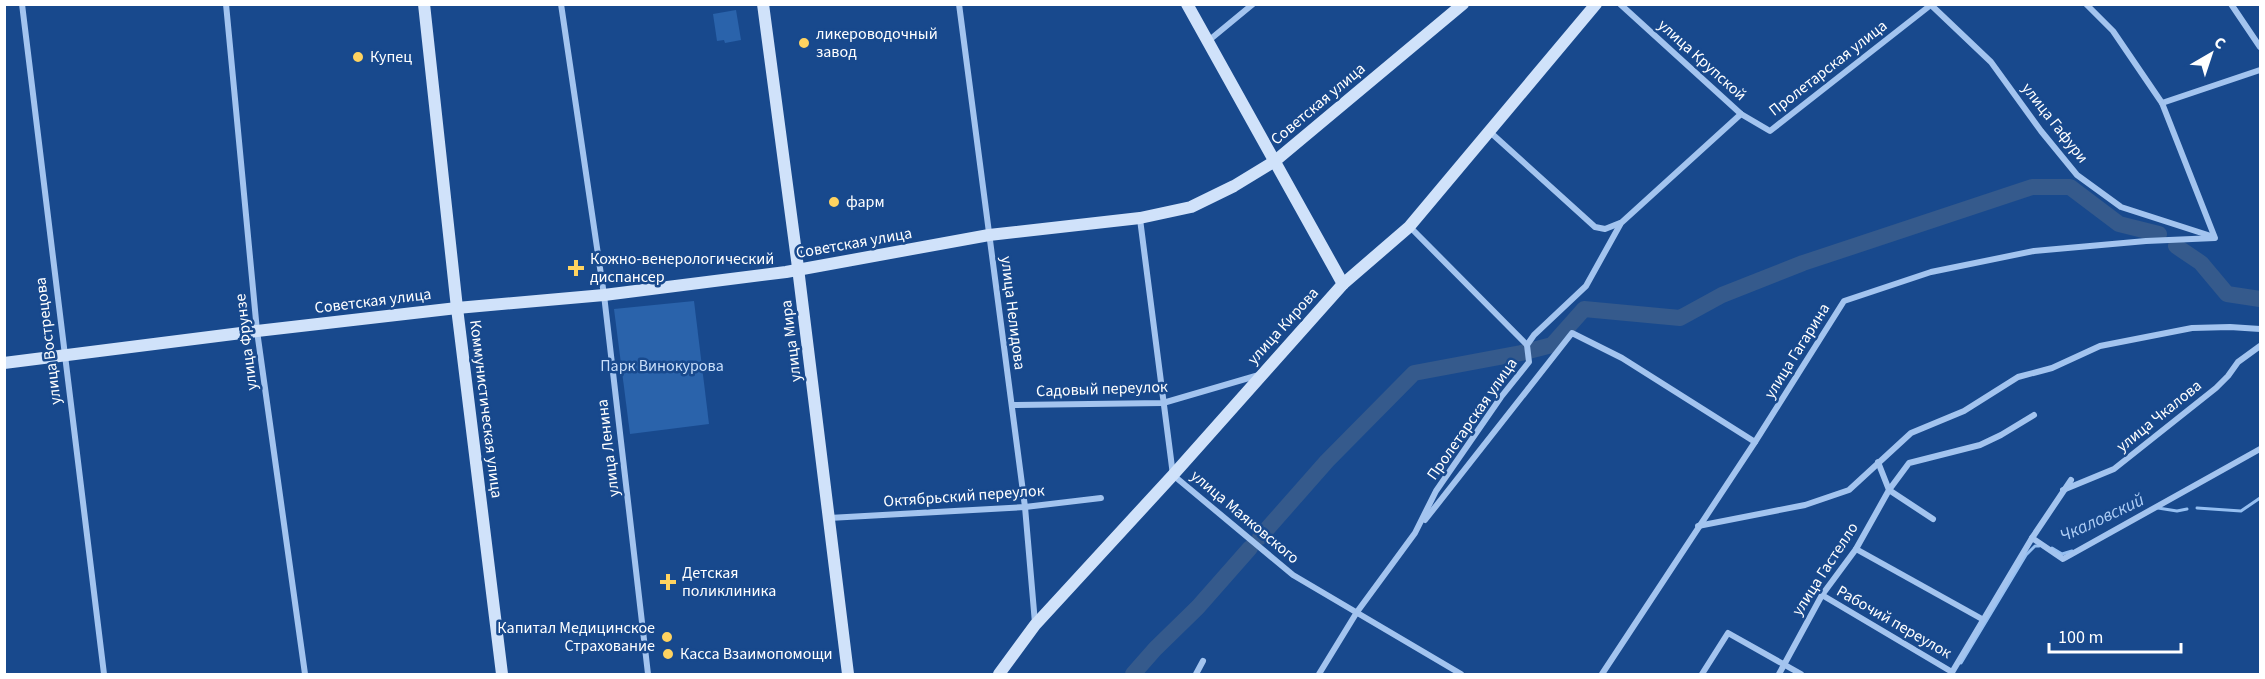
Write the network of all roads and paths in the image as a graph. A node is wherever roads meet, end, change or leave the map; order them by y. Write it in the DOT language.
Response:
graph roads {
  1 [pos="22,4"];
  2 [pos="226,4"];
  3 [pos="424,4"];
  4 [pos="561,4"];
  5 [pos="763,4"];
  6 [pos="959,4"];
  7 [pos="1187,4"];
  8 [pos="1252,4"];
  9 [pos="1463,4"];
  10 [pos="1596,4"];
  11 [pos="1620,4"];
  12 [pos="2086,4"];
  13 [pos="2231,4"];
  14 [pos="1931,5"];
  15 [pos="1207,42"];
  16 [pos="2260,47"];
  17 [pos="2260,70"];
  18 [pos="2162,103"];
  19 [pos="1741,114"];
  20 [pos="1770,130"];
  21 [pos="1490,132"];
  22 [pos="1275,161"];
  23 [pos="1140,218"];
  24 [pos="1621,223"];
  25 [pos="1409,226"];
  26 [pos="990,235"];
  27 [pos="2215,238"];
  28 [pos="798,268"];
  29 [pos="1343,284"];
  30 [pos="604,295"];
  31 [pos="457,308"];
  32 [pos="2260,329"];
  33 [pos="257,331"];
  34 [pos="1527,346"];
  35 [pos="2260,346"];
  36 [pos="63,355"];
  37 [pos="4,363"];
  38 [pos="1260,374"];
  39 [pos="1163,404"];
  40 [pos="1012,405"];
  41 [pos="2034,415"];
  42 [pos="1755,442"];
  43 [pos="2260,449"];
  44 [pos="1878,462"];
  45 [pos="1173,475"];
  46 [pos="2070,480"];
  47 [pos="1889,490"];
  48 [pos="2063,490"];
  49 [pos="1101,498"];
  50 [pos="1025,507"];
  51 [pos="829,518"];
  52 [pos="1933,519"];
  53 [pos="1698,526"];
  54 [pos="1415,533"];
  55 [pos="2032,538"];
  56 [pos="1856,549"];
  57 [pos="1821,595"];
  58 [pos="1357,612"];
  59 [pos="1982,619"];
  60 [pos="1035,625"];
  61 [pos="1203,661"];
  62 [pos="1784,664"];
  63 [pos="1952,673"];
  64 [pos="104,675"];
  65 [pos="305,675"];
  66 [pos="502,675"];
  67 [pos="648,675"];
  68 [pos="848,675"];
  69 [pos="999,675"];
  70 [pos="1196,675"];
  71 [pos="1319,675"];
  72 [pos="1461,675"];
  73 [pos="1602,675"];
  74 [pos="1702,675"];
  75 [pos="1779,675"];
  76 [pos="1801,675"];
  1 -- 36 [label="street, улица Вострецова"];
  2 -- 33 [label="street, улица Фрунзе"];
  3 -- 31 [label="street, Коммунистическая улица"];
  4 -- 30 [label="street, улица Ленина"];
  5 -- 28 [label="street, улица Мира"];
  6 -- 26 [label="street, улица Нелидова"];
  7 -- 15 [label="street"];
  8 -- 15 [label="street"];
  9 -- 22 [label="street, Советская улица"];
  10 -- 21 [label="street, улица Кирова"];
  11 -- 19 [label="street, улица Крупской"];
  12 -- 18 [label="street"];
  13 -- 16 [label="street"];
  14 -- 20 [label="street, Пролетарская улица"];
  14 -- 27 [label="street, улица Гафури"];
  15 -- 22 [label="street"];
  17 -- 18 [label="street"];
  18 -- 27 [label="street"];
  19 -- 20 [label="street, улица Крупской"];
  19 -- 24 [label="street, Пролетарская улица"];
  21 -- 24 [label="street"];
  21 -- 25 [label="street, улица Кирова"];
  22 -- 23 [label="street, Советская улица"];
  22 -- 29 [label="street"];
  23 -- 26 [label="street, Советская улица"];
  23 -- 39 [label="street, улица Маяковского"];
  24 -- 34 [label="street, Пролетарская улица"];
  25 -- 29 [label="street, улица Кирова"];
  25 -- 34 [label="street"];
  26 -- 28 [label="street, Советская улица"];
  26 -- 40 [label="street, улица Нелидова"];
  27 -- 42 [label="street, улица Гагарина"];
  28 -- 30 [label="street, Советская улица"];
  28 -- 51 [label="street, улица Мира"];
  29 -- 38 [label="street, улица Кирова"];
  30 -- 31 [label="street, Советская улица"];
  30 -- 67 [label="street, улица Ленина"];
  31 -- 33 [label="street, Советская улица"];
  31 -- 66 [label="street, Коммунистическая улица"];
  32 -- 44 [label="street"];
  33 -- 36 [label="street, Советская улица"];
  33 -- 65 [label="street, улица Фрунзе"];
  34 -- 54 [label="street, Пролетарская улица"];
  35 -- 48 [label="street, улица Чкалова"];
  36 -- 37 [label="street, Советская улица"];
  36 -- 64 [label="street, улица Вострецова"];
  38 -- 39 [label="street, Садовый переулок"];
  38 -- 45 [label="street, улица Кирова"];
  39 -- 40 [label="street, Садовый переулок"];
  39 -- 45 [label="street, улица Маяковского"];
  40 -- 50 [label="street, улица Нелидова"];
  41 -- 47 [label="street, улица Гастелло"];
  42 -- 53 [label="street, улица Гагарина"];
  42 -- 54 [label="street, Пролетарская улица"];
  43 -- 55 [label="street"];
  44 -- 47 [label="street"];
  44 -- 53 [label="street"];
  45 -- 58 [label="street, улица Маяковского"];
  45 -- 60 [label="street, улица Кирова"];
  46 -- 48 [label="street"];
  47 -- 52 [label="street"];
  47 -- 56 [label="street, улица Гастелло"];
  48 -- 55 [label="street"];
  49 -- 50 [label="street, Октябрьский переулок"];
  50 -- 51 [label="street, Октябрьский переулок"];
  50 -- 60 [label="street, улица Нелидова"];
  51 -- 68 [label="street, улица Мира"];
  53 -- 73 [label="street, улица Гагарина"];
  54 -- 58 [label="street, Пролетарская улица"];
  55 -- 59 [label="street"];
  56 -- 57 [label="street, улица Гастелло"];
  56 -- 59 [label="street"];
  57 -- 62 [label="street, улица Гастелло"];
  57 -- 63 [label="street, Рабочий переулок"];
  58 -- 71 [label="street, Пролетарская улица"];
  58 -- 72 [label="street, улица Маяковского"];
  59 -- 63 [label="street"];
  60 -- 69 [label="street, улица Кирова"];
  61 -- 70 [label="street"];
  62 -- 74 [label="street"];
  62 -- 75 [label="street, улица Гастелло"];
  62 -- 76 [label="street"];
}
